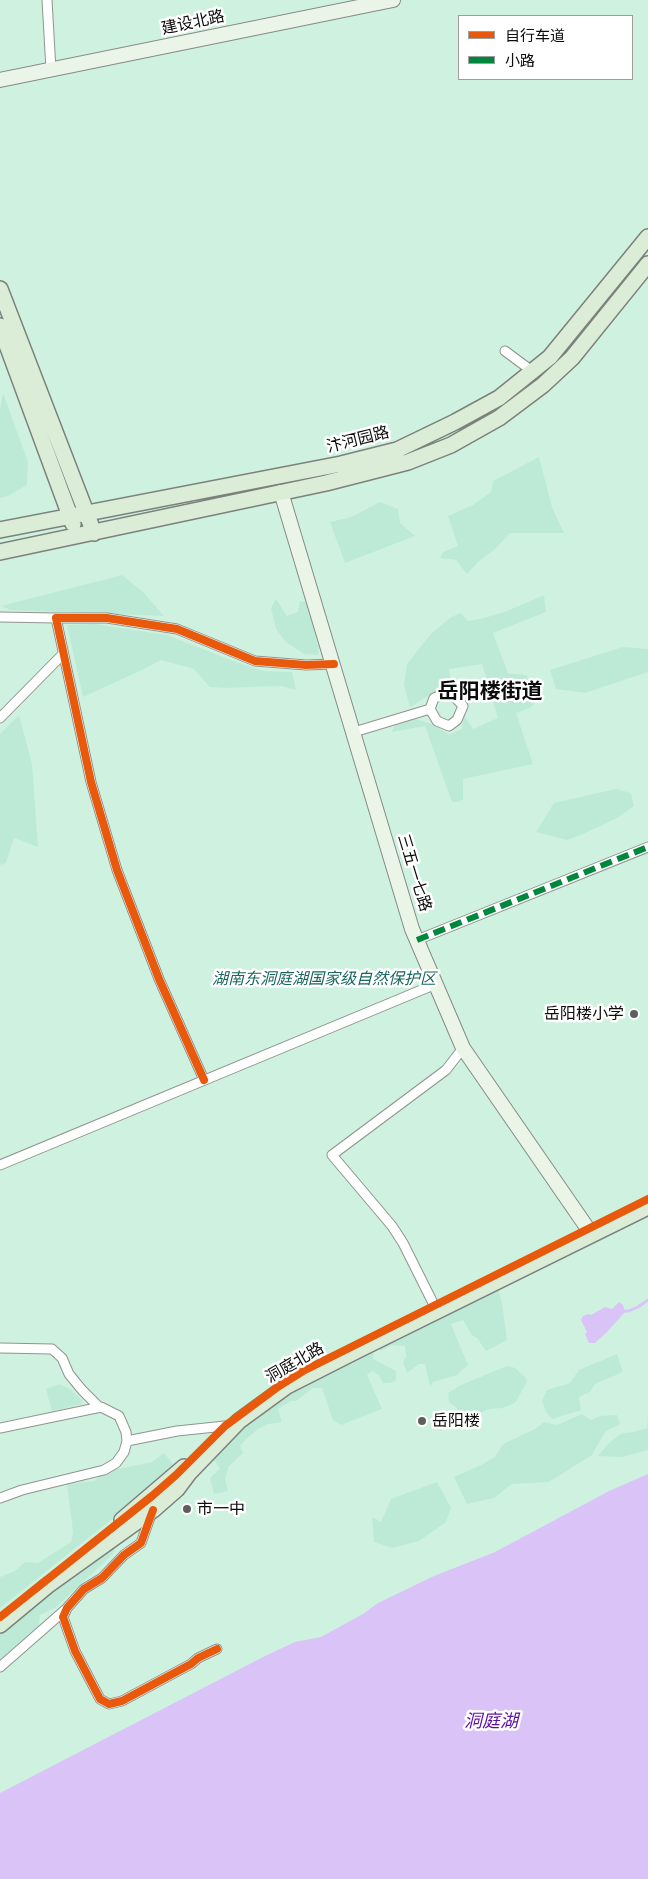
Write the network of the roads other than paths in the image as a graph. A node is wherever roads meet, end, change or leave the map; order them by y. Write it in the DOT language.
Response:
graph roads {
  1 [pos="47,0"];
  2 [pos="393,0"];
  3 [pos="51,70"];
  4 [pos="0,80"];
  5 [pos="648,237"];
  6 [pos="648,264"];
  7 [pos="0,289"];
  8 [pos="5,327"];
  9 [pos="505,351"];
  10 [pos="532,371"];
  11 [pos="214,488"];
  12 [pos="281,492"];
  13 [pos="217,506"];
  14 [pos="86,512"];
  15 [pos="70,516"];
  16 [pos="0,530"];
  17 [pos="94,532"];
  18 [pos="77,536"];
  19 [pos="0,552"];
  20 [pos="0,617"];
  21 [pos="56,618"];
  22 [pos="63,654"];
  23 [pos="334,664"];
  24 [pos="430,709"];
  25 [pos="0,718"];
  26 [pos="354,732"];
  27 [pos="648,847"];
  28 [pos="417,940"];
  29 [pos="436,984"];
  30 [pos="464,1048"];
  31 [pos="204,1080"];
  32 [pos="0,1165"];
  33 [pos="648,1199"];
  34 [pos="648,1207"];
  35 [pos="588,1229"];
  36 [pos="434,1306"];
  37 [pos="0,1348"];
  38 [pos="99,1407"];
  39 [pos="225,1426"];
  40 [pos="0,1428"];
  41 [pos="127,1441"];
  42 [pos="0,1498"];
  43 [pos="153,1510"];
  44 [pos="67,1608"];
  45 [pos="0,1617"];
  46 [pos="0,1625"];
  47 [pos="218,1649"];
  48 [pos="0,1667"];
  1 -- 3 [label="street"];
  2 -- 3 [label="main road, 建设北路"];
  3 -- 4 [label="main road, 建设北路"];
  5 -- 10 [label="main road, 汴河园路"];
  6 -- 12 [label="main road, 汴河园路"];
  7 -- 8 [label="main road"];
  8 -- 14 [label="main road"];
  8 -- 15 [label="main road"];
  9 -- 10 [label="street"];
  10 -- 11 [label="main road, 汴河园路"];
  11 -- 13 [label="main road"];
  11 -- 14 [label="main road, 汴河园路"];
  12 -- 13 [label="main road, 汴河园路"];
  12 -- 23 [label="main road, 三五一七路"];
  13 -- 17 [label="main road, 汴河园路"];
  14 -- 15 [label="main road, 汴河园路"];
  14 -- 17 [label="main road"];
  15 -- 16 [label="main road, 汴河园路"];
  15 -- 18 [label="main road"];
  17 -- 18 [label="main road, 汴河园路"];
  18 -- 19 [label="main road, 汴河园路"];
  20 -- 21 [label="street"];
  21 -- 22 [label="street"];
  21 -- 23 [label="street"];
  22 -- 25 [label="street"];
  22 -- 31 [label="street"];
  23 -- 26 [label="main road, 三五一七路"];
  24 -- 26 [label="street"];
  26 -- 28 [label="main road, 三五一七路"];
  27 -- 28 [label="street"];
  28 -- 29 [label="main road, 三五一七路"];
  29 -- 30 [label="main road, 三五一七路"];
  29 -- 31 [label="street"];
  30 -- 35 [label="main road, 三五一七路"];
  30 -- 36 [label="street"];
  31 -- 32 [label="street"];
  33 -- 35 [label="main road, 洞庭北路"];
  34 -- 43 [label="main road, 洞庭北路"];
  35 -- 36 [label="main road, 洞庭北路"];
  36 -- 39 [label="main road, 洞庭北路"];
  37 -- 38 [label="street"];
  38 -- 40 [label="street"];
  38 -- 41 [label="street"];
  39 -- 41 [label="street"];
  39 -- 45 [label="main road, 洞庭北路"];
  41 -- 42 [label="street"];
  43 -- 44 [label="street"];
  43 -- 46 [label="main road, 洞庭北路"];
  44 -- 47 [label="street"];
  44 -- 48 [label="street"];
}
